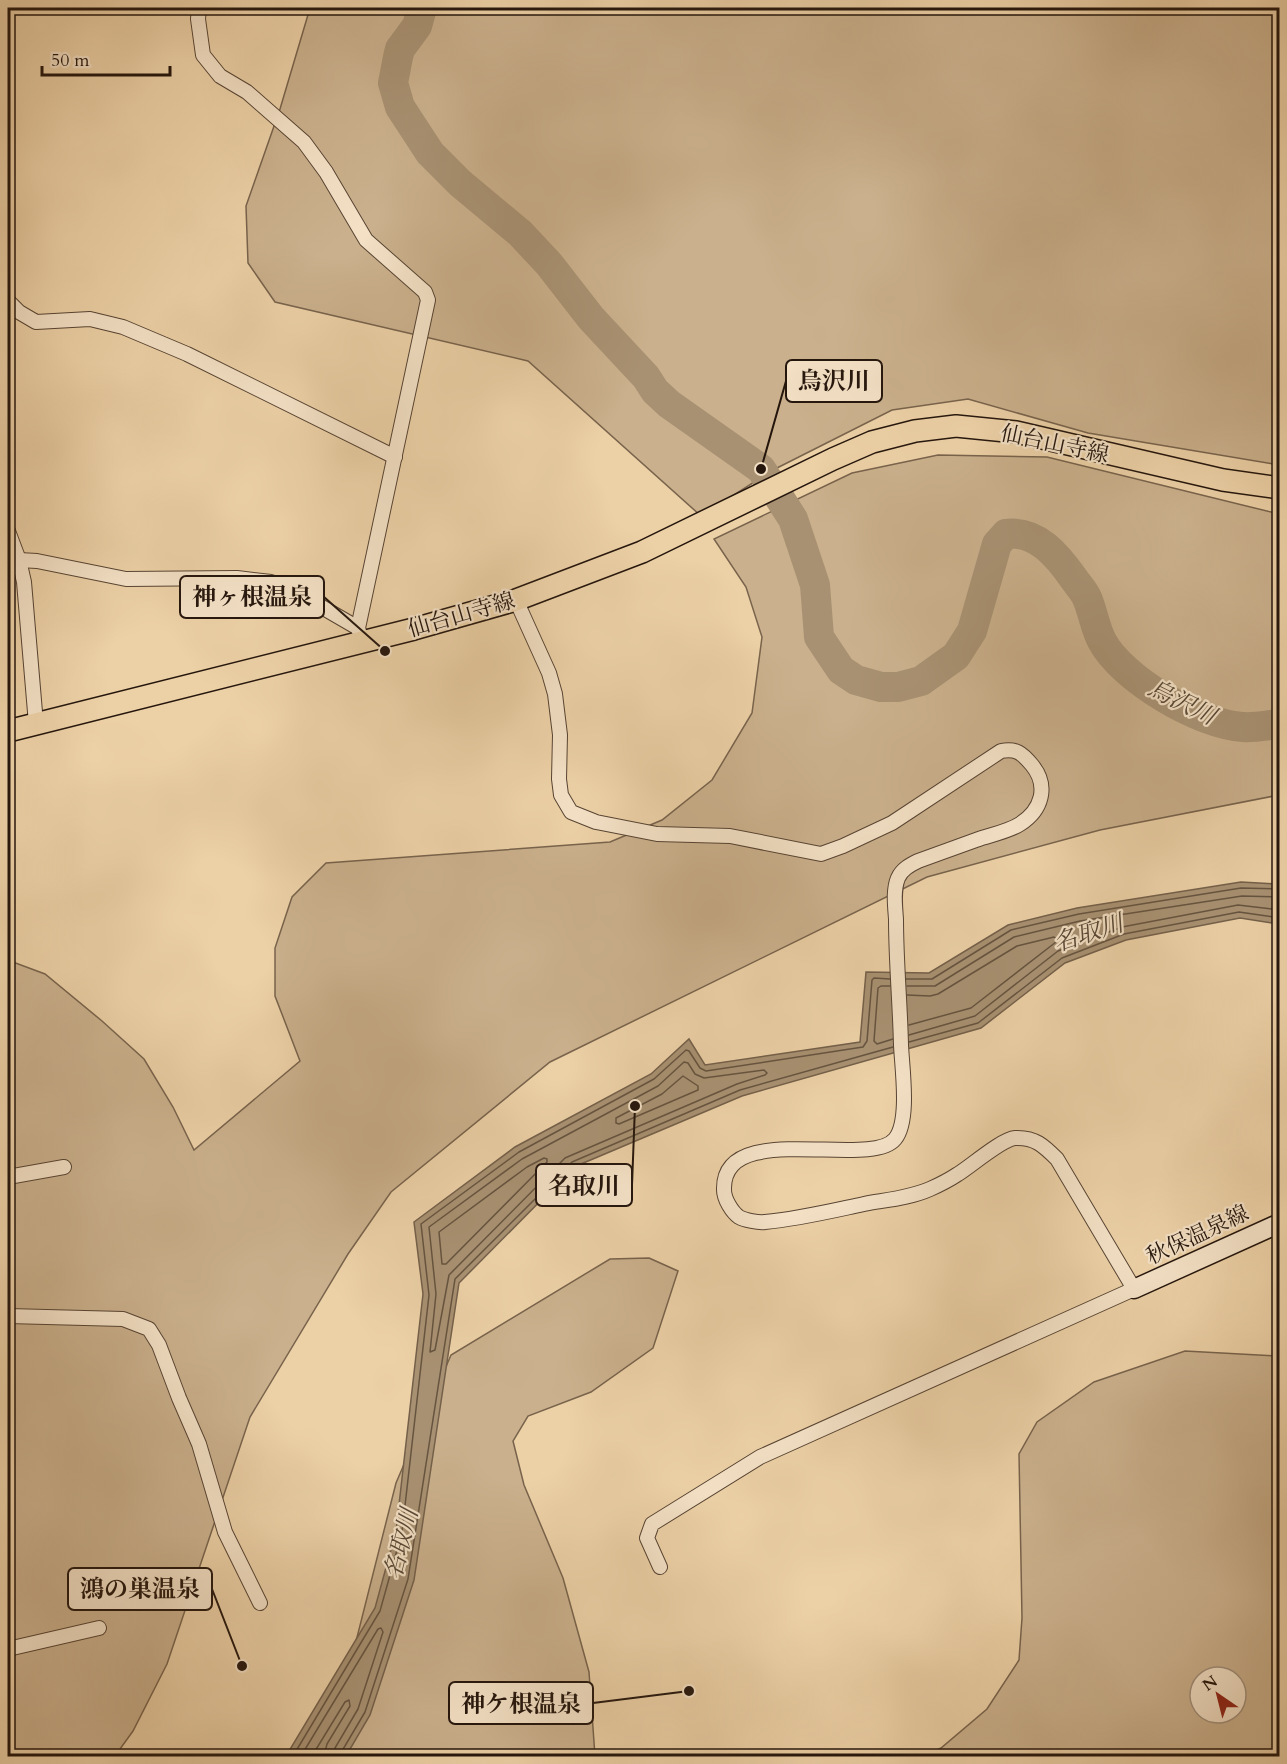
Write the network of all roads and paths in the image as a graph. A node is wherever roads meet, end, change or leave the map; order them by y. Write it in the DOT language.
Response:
graph roads {
  1 [pos="199,8"];
  2 [pos="8,301"];
  3 [pos="395,458"];
  4 [pos="1280,488"];
  5 [pos="8,531"];
  6 [pos="19,560"];
  7 [pos="516,600"];
  8 [pos="360,634"];
  9 [pos="36,724"];
  10 [pos="8,731"];
  11 [pos="64,1167"];
  12 [pos="8,1177"];
  13 [pos="1280,1222"];
  14 [pos="1134,1289"];
  15 [pos="8,1316"];
  16 [pos="660,1567"];
  17 [pos="260,1603"];
  18 [pos="99,1628"];
  19 [pos="8,1649"];
  1 -- 3 [label="street"];
  2 -- 3 [label="street"];
  3 -- 8 [label="street"];
  4 -- 7 [label="main road, 仙台山寺線"];
  5 -- 6 [label="street"];
  6 -- 8 [label="street"];
  6 -- 9 [label="street"];
  7 -- 8 [label="main road, 仙台山寺線"];
  7 -- 14 [label="street"];
  8 -- 9 [label="main road, 仙台山寺線"];
  9 -- 10 [label="main road, 仙台山寺線"];
  11 -- 12 [label="street"];
  13 -- 14 [label="main road, 秋保温泉線"];
  14 -- 16 [label="street"];
  15 -- 17 [label="street"];
  18 -- 19 [label="street"];
}
